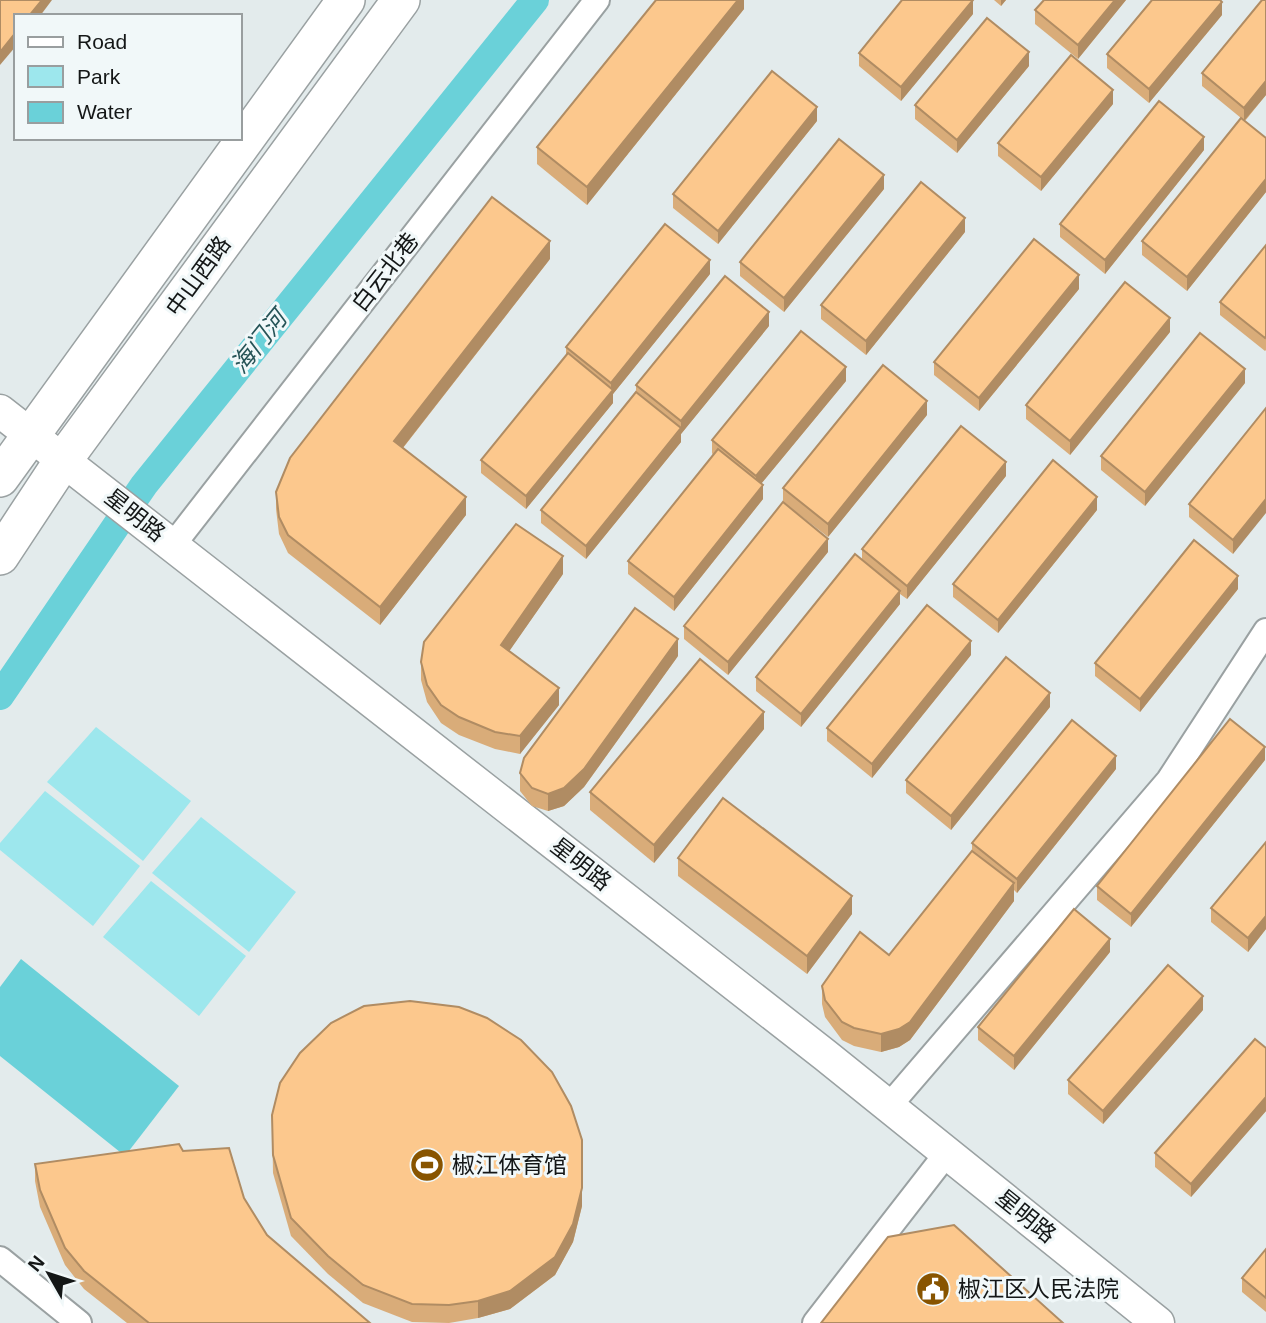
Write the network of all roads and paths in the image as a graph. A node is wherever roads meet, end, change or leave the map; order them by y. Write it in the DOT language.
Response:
graph roads {
  1 [pos="346,0"];
  2 [pos="401,0"];
  3 [pos="597,0"];
  4 [pos="0,411"];
  5 [pos="31,435"];
  6 [pos="72,466"];
  7 [pos="0,478"];
  8 [pos="173,545"];
  9 [pos="0,556"];
  10 [pos="1266,631"];
  11 [pos="889,1106"];
  12 [pos="947,1153"];
  13 [pos="0,1259"];
  14 [pos="79,1323"];
  15 [pos="815,1323"];
  16 [pos="1158,1323"];
  1 -- 5 [label="main road, 中山西路"];
  2 -- 6 [label="main road, 中山西路"];
  3 -- 8 [label="street, 白云北巷"];
  4 -- 5 [label="street, 星明路"];
  5 -- 6 [label="street, 星明路"];
  5 -- 7 [label="main road, 中山西路"];
  6 -- 8 [label="street, 星明路"];
  6 -- 9 [label="main road, 中山西路"];
  8 -- 11 [label="street, 星明路"];
  10 -- 11 [label="street"];
  11 -- 12 [label="street, 星明路"];
  12 -- 15 [label="street"];
  12 -- 16 [label="street, 星明路"];
  13 -- 14 [label="street"];
}
